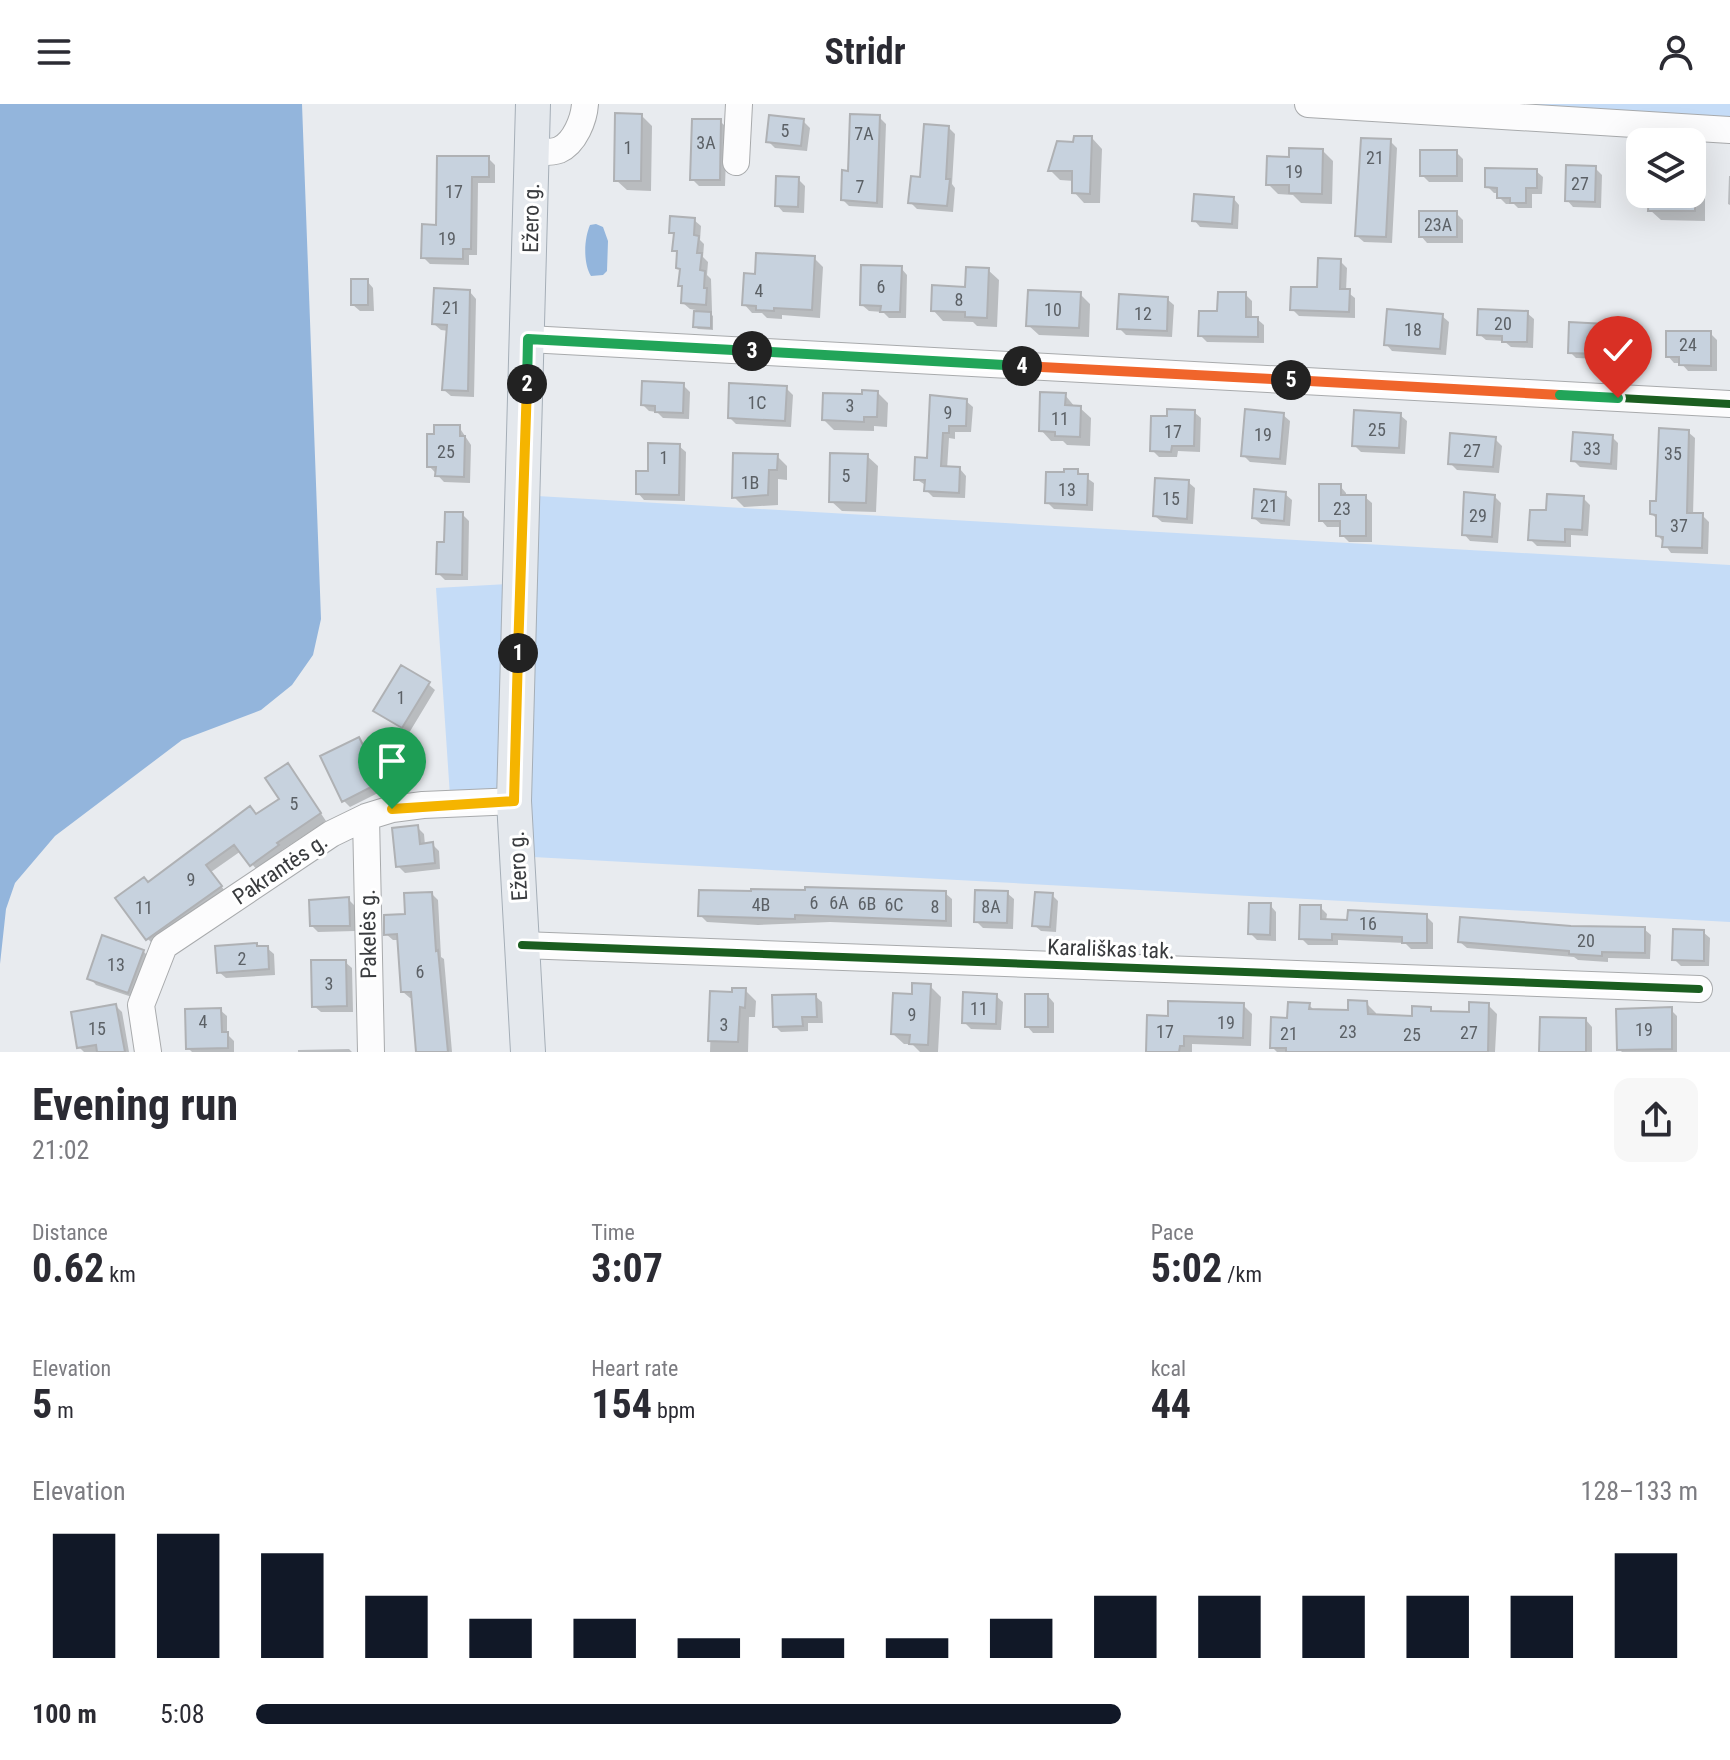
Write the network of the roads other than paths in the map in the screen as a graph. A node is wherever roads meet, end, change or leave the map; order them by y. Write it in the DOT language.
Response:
graph roads {
  1 [pos="533,104"];
  2 [pos="585,104"];
  3 [pos="739,104"];
  4 [pos="1308,104"];
  5 [pos="1730,130"];
  6 [pos="532,152"];
  7 [pos="736,162"];
  8 [pos="528,339"];
  9 [pos="1730,404"];
  10 [pos="514,801"];
  11 [pos="366,817"];
  12 [pos="522,945"];
  13 [pos="1699,989"];
  14 [pos="148,1052"];
  15 [pos="371,1052"];
  16 [pos="528,1052"];
  1 -- 6 [label="main road, Ežero g."];
  2 -- 6 [label="street"];
  3 -- 7 [label="street"];
  4 -- 5 [label="street"];
  6 -- 8 [label="main road, Ežero g."];
  8 -- 9 [label="street"];
  8 -- 10 [label="main road, Ežero g."];
  10 -- 11 [label="street, Pakrantės g."];
  10 -- 12 [label="main road, Ežero g."];
  11 -- 14 [label="street, Pakrantės g."];
  11 -- 15 [label="street, Pakelės g."];
  12 -- 13 [label="street, Karališkas tak."];
  12 -- 16 [label="main road, Ežero g."];
}
